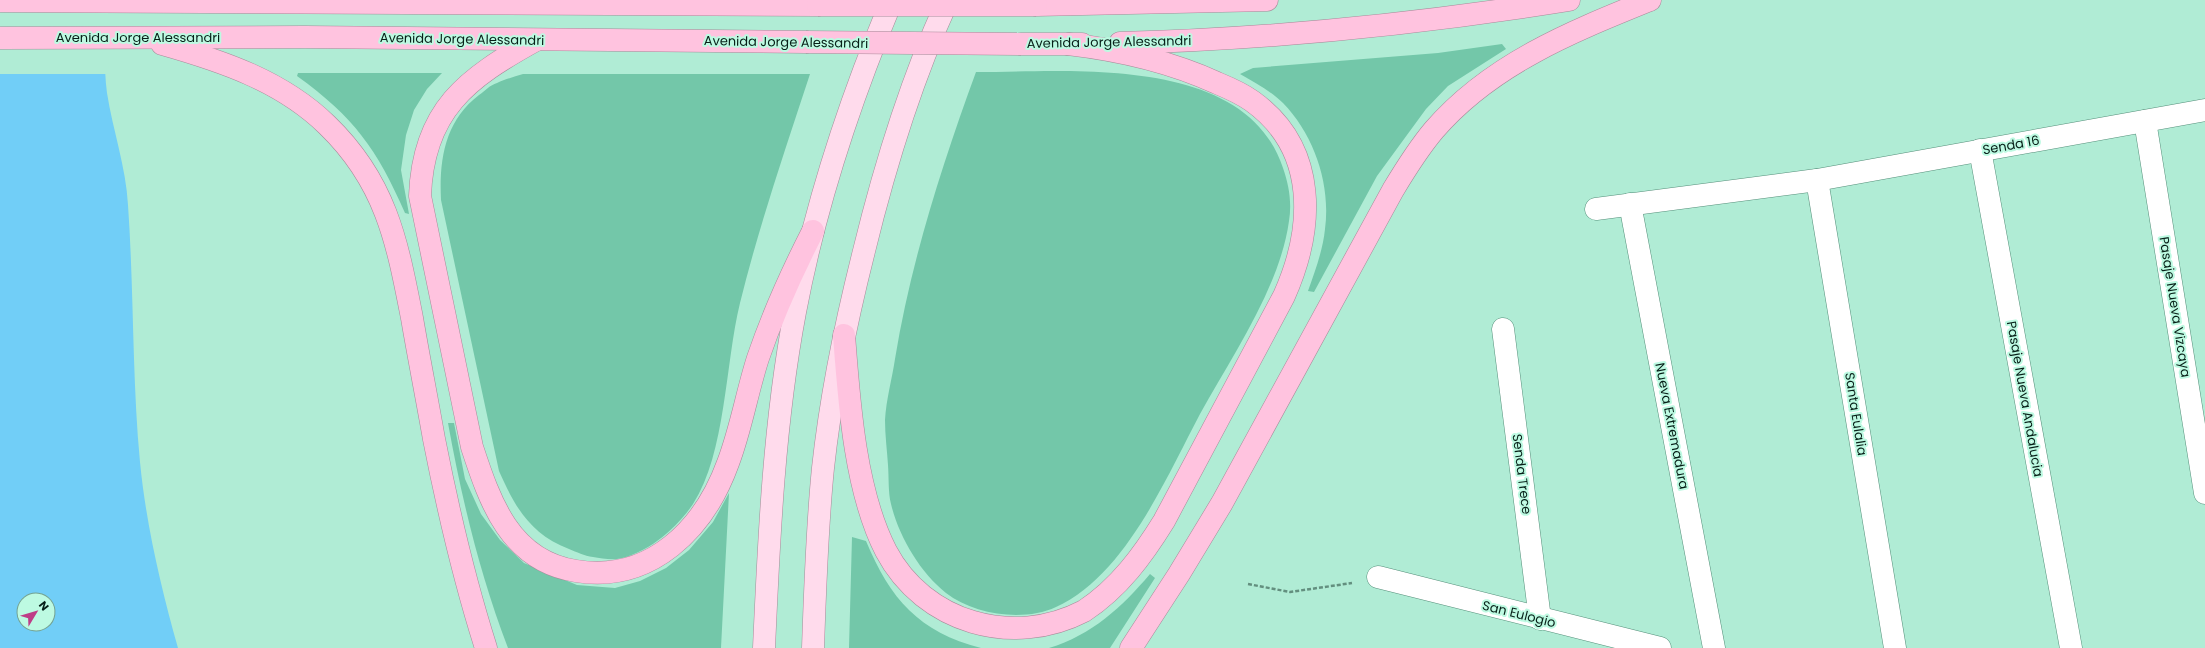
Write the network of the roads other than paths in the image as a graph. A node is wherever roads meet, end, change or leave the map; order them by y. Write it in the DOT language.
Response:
graph roads {
  1 [pos="1267,0"];
  2 [pos="1569,0"];
  3 [pos="1650,0"];
  4 [pos="306,1"];
  5 [pos="0,2"];
  6 [pos="769,2"];
  7 [pos="945,5"];
  8 [pos="887,7"];
  9 [pos="140,37"];
  10 [pos="0,38"];
  11 [pos="536,40"];
  12 [pos="1068,44"];
  13 [pos="2205,110"];
  14 [pos="2145,121"];
  15 [pos="1980,150"];
  16 [pos="1817,180"];
  17 [pos="1630,204"];
  18 [pos="1596,209"];
  19 [pos="813,231"];
  20 [pos="1503,329"];
  21 [pos="844,335"];
  22 [pos="2205,492"];
  23 [pos="1378,577"];
  24 [pos="1540,619"];
  25 [pos="1615,643"];
  26 [pos="1891,647"];
  27 [pos="486,648"];
  28 [pos="764,648"];
  29 [pos="813,648"];
  30 [pos="1131,648"];
  31 [pos="1660,648"];
  32 [pos="1714,648"];
  33 [pos="2071,648"];
  1 -- 6 [label="highway, bridge"];
  2 -- 12 [label="highway, Avenida Jorge Alessandri"];
  3 -- 30 [label="highway"];
  4 -- 5 [label="highway"];
  4 -- 6 [label="highway"];
  7 -- 21 [label="main road"];
  8 -- 19 [label="main road"];
  9 -- 10 [label="highway, Avenida Jorge Alessandri"];
  9 -- 11 [label="highway, Avenida Jorge Alessandri"];
  9 -- 27 [label="highway"];
  11 -- 12 [label="highway, Avenida Jorge Alessandri, bridge"];
  11 -- 19 [label="highway"];
  12 -- 21 [label="highway"];
  13 -- 14 [label="street, Senda 16"];
  14 -- 15 [label="street, Senda 16"];
  14 -- 22 [label="street, Pasaje Nueva Vizcaya"];
  15 -- 16 [label="street, Senda 16"];
  15 -- 33 [label="street, Pasaje Nueva Andalucia"];
  16 -- 17 [label="street, Senda 16"];
  16 -- 26 [label="street, Santa Eulalia"];
  17 -- 18 [label="street, Senda 16"];
  17 -- 32 [label="street, Nueva Extremadura"];
  19 -- 28 [label="main road"];
  20 -- 24 [label="street, Senda Trece"];
  21 -- 29 [label="main road"];
  23 -- 24 [label="street, San Eulogio"];
  24 -- 25 [label="street, San Eulogio"];
  25 -- 31 [label="street, San Eulogio"];
}
